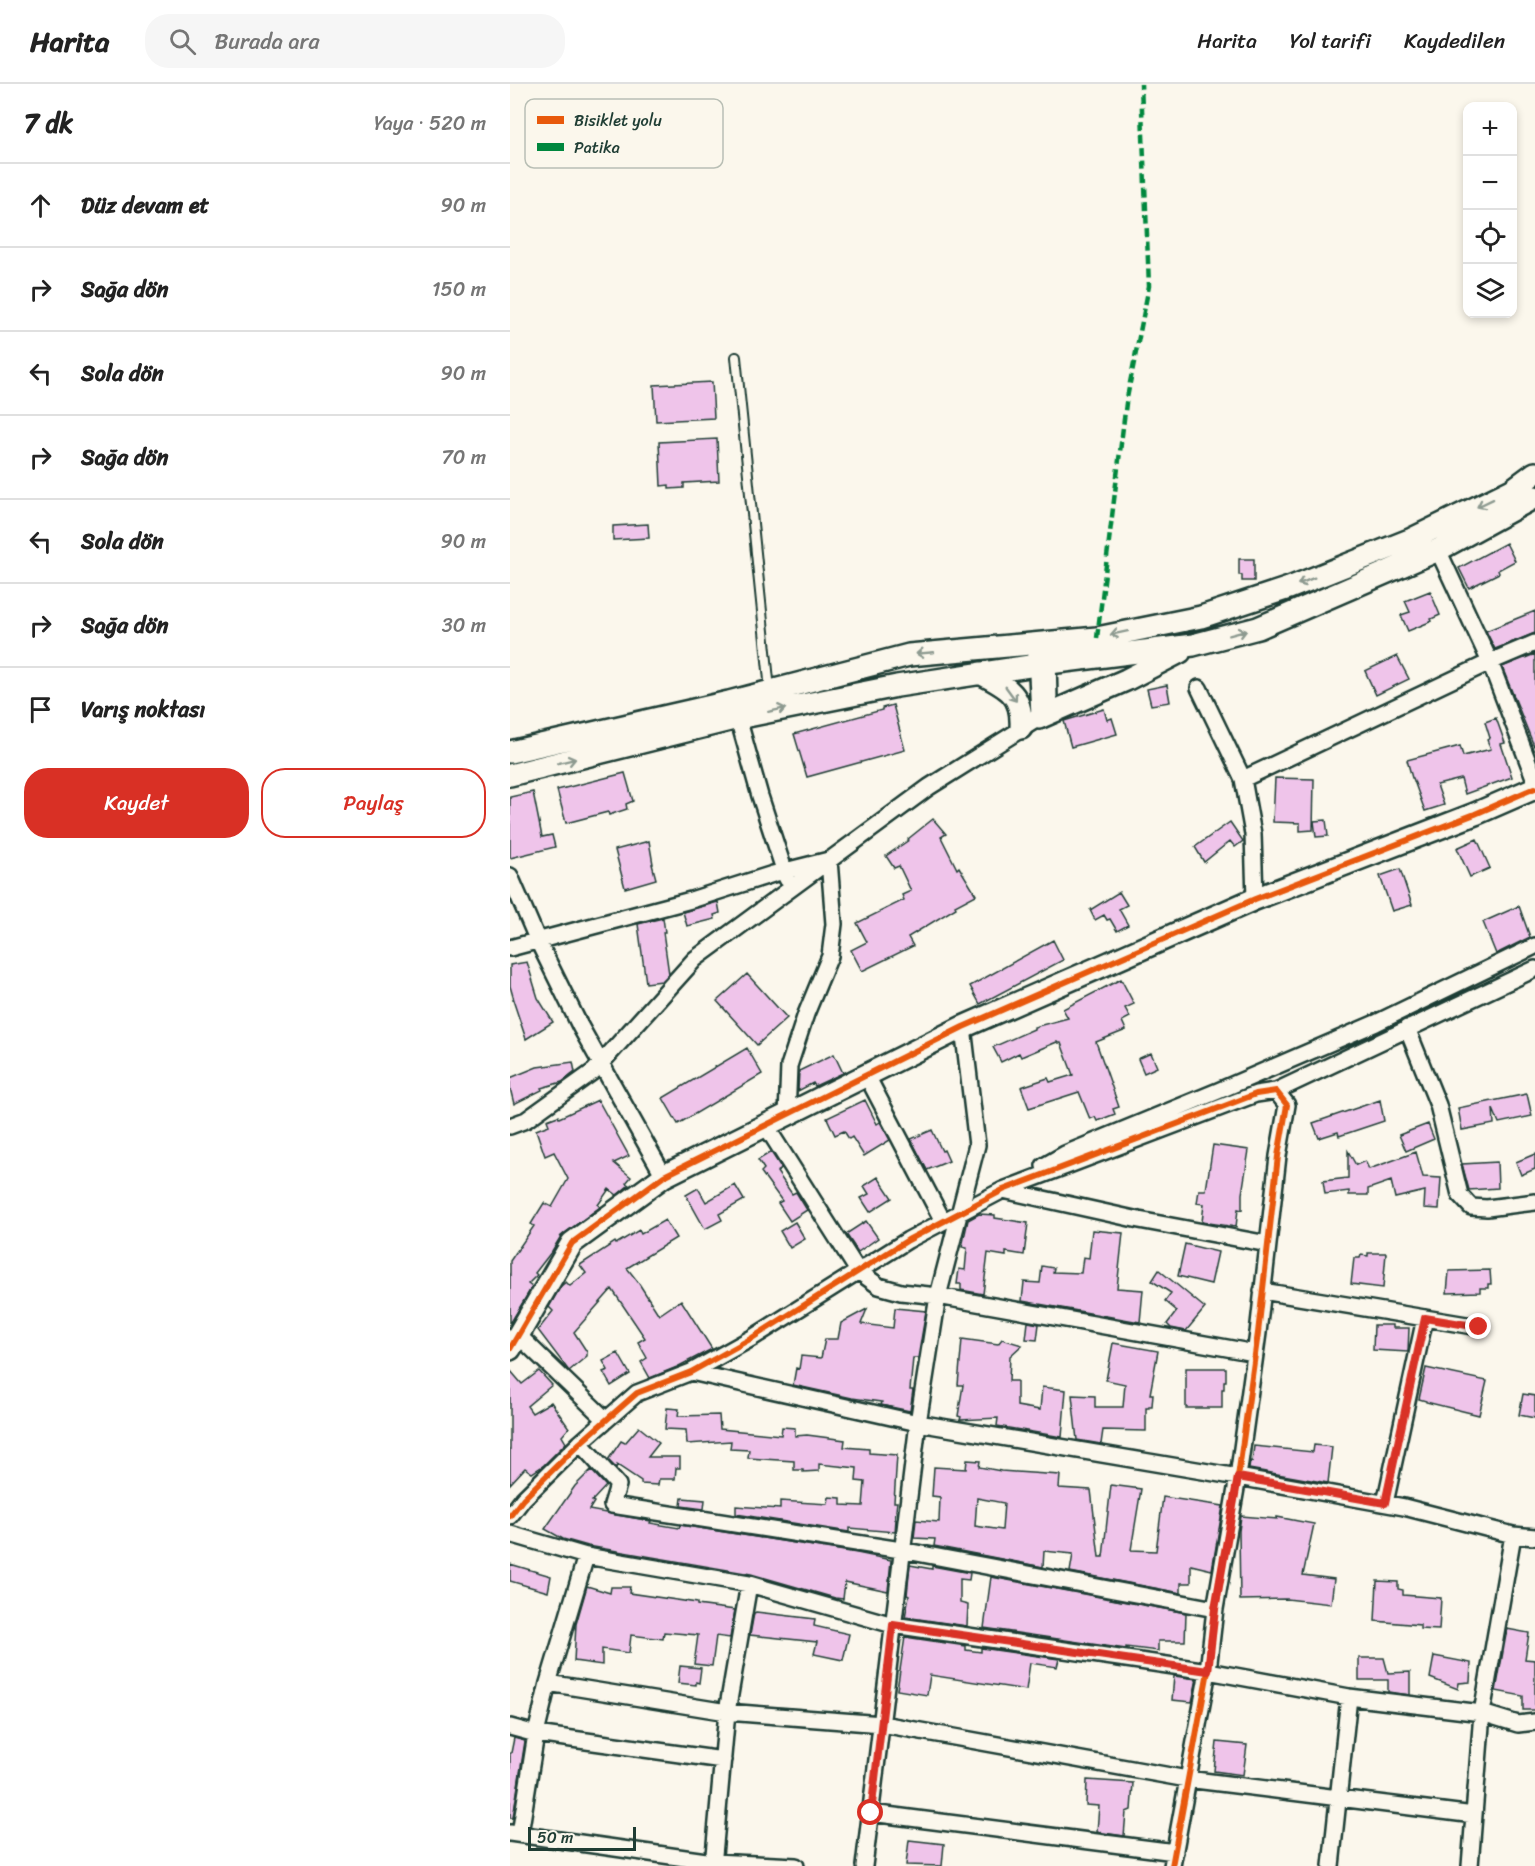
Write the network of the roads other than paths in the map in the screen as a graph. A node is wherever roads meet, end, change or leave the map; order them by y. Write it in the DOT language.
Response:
graph roads {
  1 [pos="736,357"];
  2 [pos="1535,473"];
  3 [pos="1535,497"];
  4 [pos="1438,550"];
  5 [pos="1535,643"];
  6 [pos="1193,645"];
  7 [pos="1042,653"];
  8 [pos="1490,662"];
  9 [pos="980,673"];
  10 [pos="1199,688"];
  11 [pos="770,691"];
  12 [pos="738,718"];
  13 [pos="1030,723"];
  14 [pos="510,752"];
  15 [pos="510,775"];
  16 [pos="1243,779"];
  17 [pos="1535,780"];
  18 [pos="1535,788"];
  19 [pos="829,860"];
  20 [pos="785,871"];
  21 [pos="510,876"];
  22 [pos="789,890"];
  23 [pos="1256,899"];
  24 [pos="537,941"];
  25 [pos="1535,946"];
  26 [pos="510,948"];
  27 [pos="1535,969"];
  28 [pos="963,1027"];
  29 [pos="1407,1028"];
  30 [pos="601,1063"];
  31 [pos="867,1076"];
  32 [pos="1276,1091"];
  33 [pos="788,1116"];
  34 [pos="510,1126"];
  35 [pos="766,1126"];
  36 [pos="664,1176"];
  37 [pos="1003,1190"];
  38 [pos="1535,1202"];
  39 [pos="960,1212"];
  40 [pos="943,1221"];
  41 [pos="1268,1244"];
  42 [pos="858,1271"];
  43 [pos="1262,1291"];
  44 [pos="938,1296"];
  45 [pos="1425,1318"];
  46 [pos="1479,1327"];
  47 [pos="514,1342"];
  48 [pos="1255,1353"];
  49 [pos="691,1372"];
  50 [pos="606,1420"];
  51 [pos="918,1422"];
  52 [pos="580,1443"];
  53 [pos="1238,1477"];
  54 [pos="1385,1503"];
  55 [pos="510,1516"];
  56 [pos="510,1533"];
  57 [pos="1514,1534"];
  58 [pos="1535,1538"];
  59 [pos="901,1550"];
  60 [pos="586,1556"];
  61 [pos="749,1584"];
  62 [pos="1215,1609"];
  63 [pos="893,1625"];
  64 [pos="1208,1671"];
  65 [pos="548,1683"];
  66 [pos="1349,1697"];
  67 [pos="727,1712"];
  68 [pos="1482,1713"];
  69 [pos="1535,1722"];
  70 [pos="882,1724"];
  71 [pos="510,1726"];
  72 [pos="536,1734"];
  73 [pos="723,1760"];
  74 [pos="1187,1779"];
  75 [pos="1339,1798"];
  76 [pos="871,1813"];
  77 [pos="1474,1815"];
  78 [pos="515,1833"];
  79 [pos="1173,1859"];
  80 [pos="713,1864"];
  81 [pos="796,1866"];
  82 [pos="864,1866"];
  83 [pos="1331,1866"];
  84 [pos="1470,1866"];
  1 -- 11 [label="lane"];
  2 -- 7 [label="street, one-way"];
  3 -- 4 [label="street"];
  6 -- 4 [label="street, one-way"];
  4 -- 8 [label="street"];
  5 -- 8 [label="street"];
  6 -- 7 [label="street"];
  6 -- 13 [label="street"];
  7 -- 9 [label="street"];
  7 -- 11 [label="street, one-way"];
  7 -- 13 [label="street"];
  8 -- 16 [label="street"];
  8 -- 17 [label="street"];
  12 -- 9 [label="street, one-way"];
  9 -- 13 [label="street, one-way"];
  10 -- 16 [label="street"];
  11 -- 14 [label="street"];
  15 -- 12 [label="street, one-way"];
  12 -- 20 [label="street"];
  13 -- 19 [label="street"];
  16 -- 23 [label="street"];
  18 -- 23 [label="street"];
  19 -- 20 [label="street"];
  19 -- 22 [label="street"];
  19 -- 33 [label="street"];
  20 -- 22 [label="street"];
  20 -- 24 [label="street"];
  21 -- 24 [label="street"];
  22 -- 30 [label="street"];
  23 -- 28 [label="street"];
  24 -- 26 [label="street"];
  24 -- 30 [label="street"];
  25 -- 37 [label="street"];
  27 -- 29 [label="street"];
  28 -- 31 [label="street"];
  28 -- 39 [label="street"];
  29 -- 32 [label="street"];
  29 -- 38 [label="street"];
  30 -- 34 [label="street"];
  30 -- 36 [label="street"];
  31 -- 33 [label="street"];
  31 -- 40 [label="street"];
  32 -- 37 [label="street"];
  32 -- 41 [label="street"];
  33 -- 35 [label="street"];
  35 -- 36 [label="street"];
  35 -- 42 [label="street"];
  36 -- 47 [label="street"];
  37 -- 39 [label="street"];
  37 -- 41 [label="street"];
  39 -- 40 [label="street"];
  39 -- 44 [label="street"];
  40 -- 42 [label="street"];
  41 -- 43 [label="street"];
  42 -- 44 [label="street"];
  42 -- 49 [label="street"];
  43 -- 45 [label="street"];
  43 -- 48 [label="street"];
  44 -- 48 [label="street"];
  44 -- 51 [label="street"];
  45 -- 46 [label="street"];
  45 -- 54 [label="street"];
  47 -- 50 [label="street"];
  48 -- 53 [label="street"];
  49 -- 50 [label="street"];
  49 -- 51 [label="street"];
  50 -- 52 [label="street"];
  51 -- 53 [label="street"];
  51 -- 59 [label="street"];
  52 -- 55 [label="street"];
  52 -- 59 [label="street"];
  53 -- 54 [label="street"];
  53 -- 62 [label="street"];
  54 -- 57 [label="street"];
  56 -- 60 [label="street"];
  57 -- 58 [label="street"];
  57 -- 68 [label="street"];
  59 -- 62 [label="street"];
  59 -- 63 [label="street"];
  60 -- 61 [label="street"];
  60 -- 65 [label="street"];
  61 -- 63 [label="street"];
  61 -- 67 [label="street"];
  62 -- 64 [label="street"];
  63 -- 64 [label="street"];
  63 -- 70 [label="street"];
  64 -- 66 [label="street"];
  64 -- 74 [label="street"];
  65 -- 67 [label="street"];
  65 -- 72 [label="street"];
  66 -- 68 [label="street"];
  66 -- 75 [label="street"];
  67 -- 70 [label="street"];
  67 -- 73 [label="street"];
  68 -- 69 [label="street"];
  68 -- 77 [label="street"];
  70 -- 74 [label="street"];
  70 -- 76 [label="street"];
  71 -- 72 [label="street"];
  72 -- 73 [label="street"];
  72 -- 78 [label="street"];
  73 -- 80 [label="street"];
  74 -- 75 [label="street"];
  74 -- 79 [label="street"];
  75 -- 77 [label="street"];
  75 -- 83 [label="street"];
  76 -- 79 [label="street"];
  76 -- 82 [label="street"];
  77 -- 84 [label="street"];
  78 -- 80 [label="street"];
  80 -- 81 [label="street"];
}
